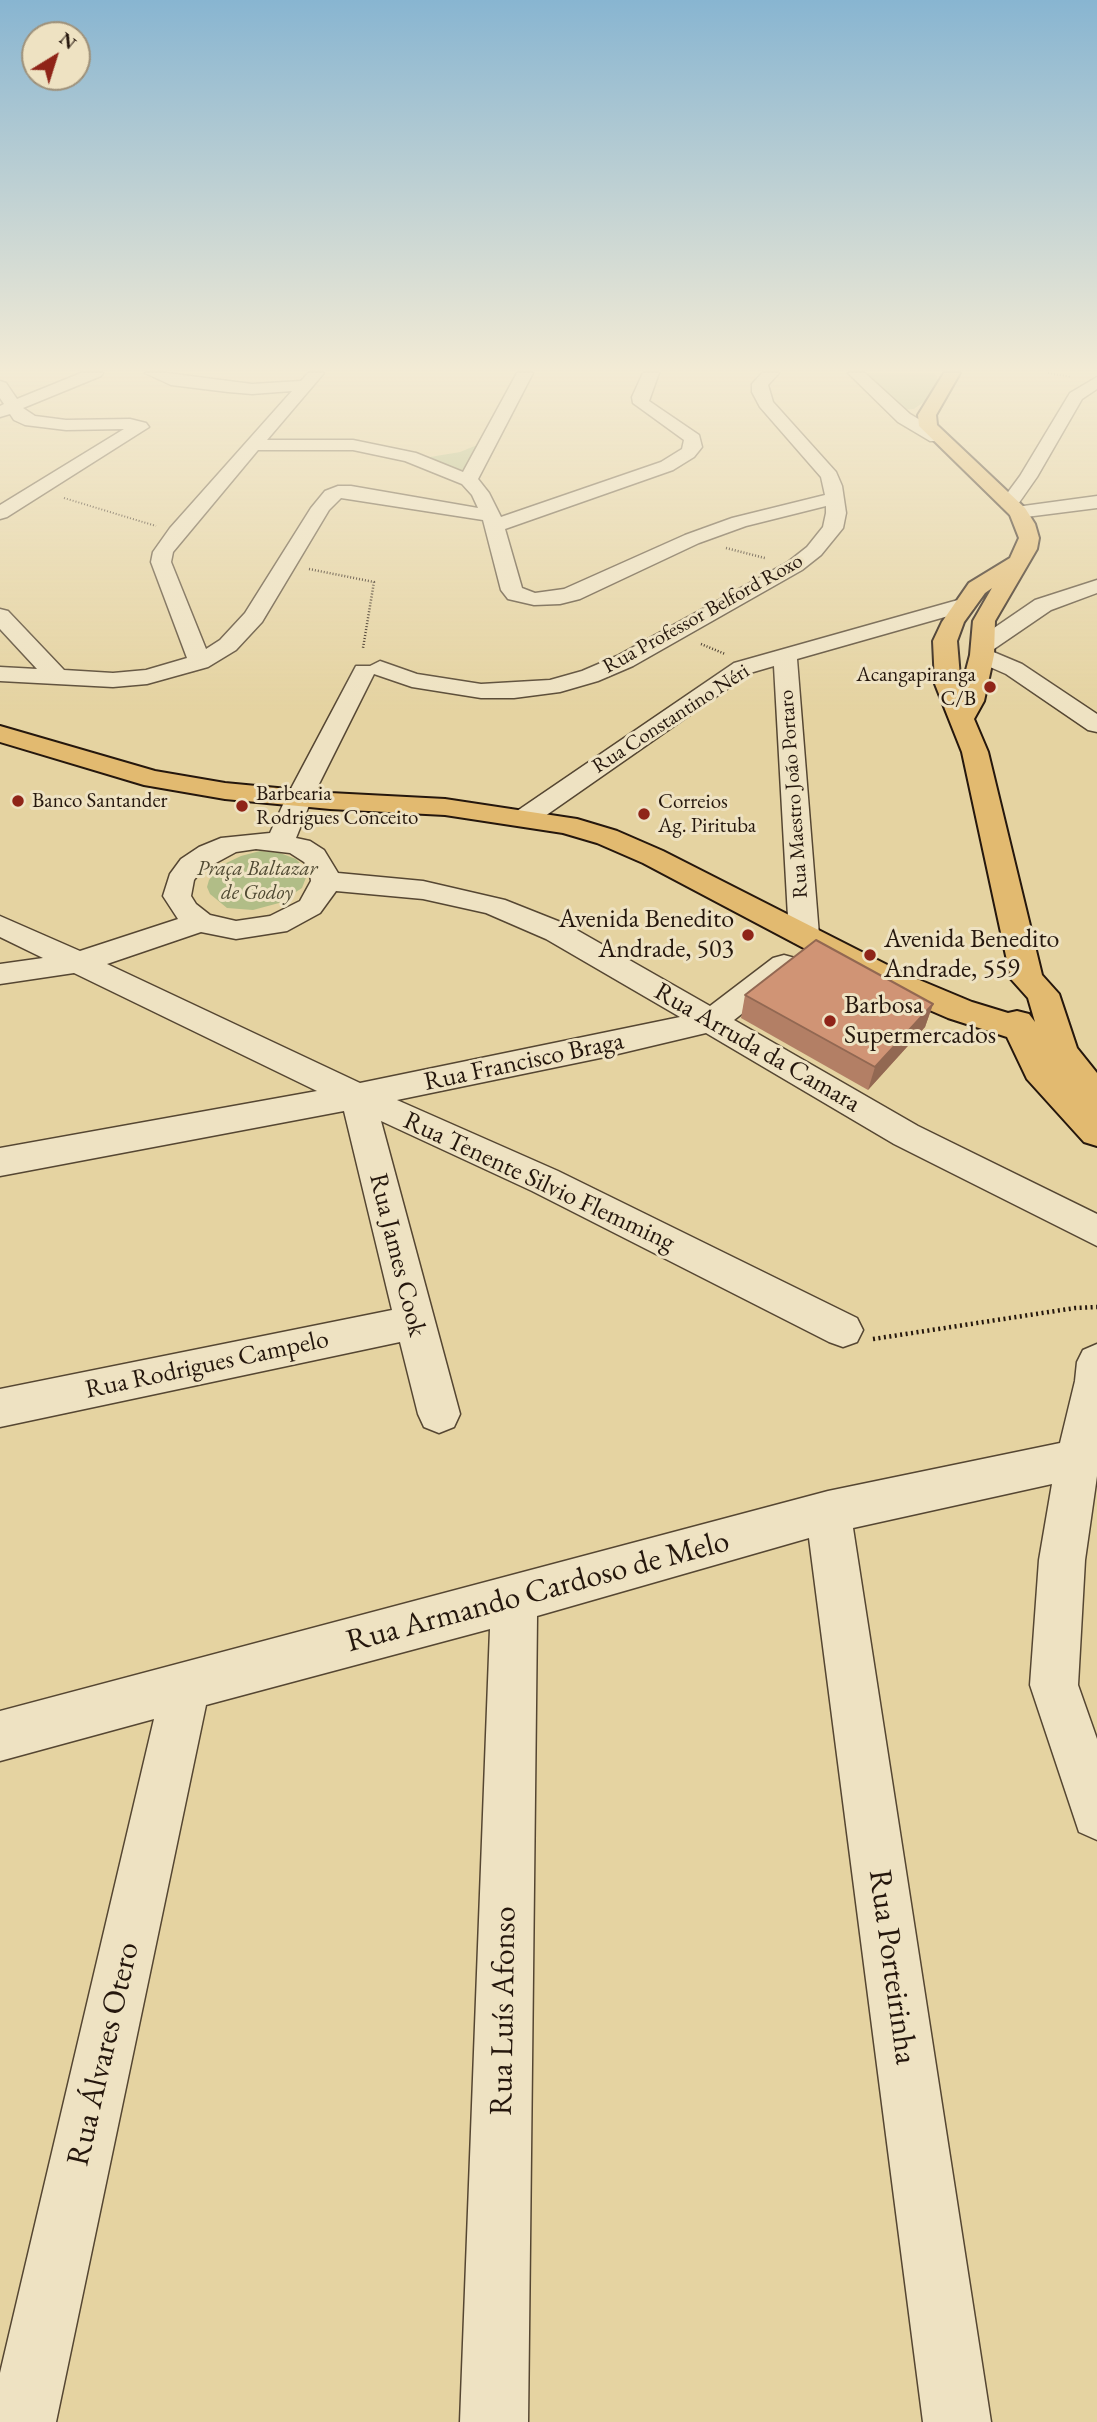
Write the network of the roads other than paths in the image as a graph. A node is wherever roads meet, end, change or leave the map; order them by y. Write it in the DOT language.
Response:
graph roads {
  1 [pos="49,486"];
  2 [pos="218,486"];
  3 [pos="474,486"];
  4 [pos="604,486"];
  5 [pos="832,486"];
  6 [pos="990,486"];
  7 [pos="1023,486"];
  8 [pos="835,498"];
  9 [pos="1097,502"];
  10 [pos="1013,507"];
  11 [pos="0,513"];
  12 [pos="493,521"];
  13 [pos="1016,563"];
  14 [pos="1097,586"];
  15 [pos="993,603"];
  16 [pos="965,604"];
  17 [pos="1043,605"];
  18 [pos="0,616"];
  19 [pos="907,623"];
  20 [pos="946,641"];
  21 [pos="983,651"];
  22 [pos="785,654"];
  23 [pos="200,662"];
  24 [pos="0,674"];
  25 [pos="58,678"];
  26 [pos="963,717"];
  27 [pos="1097,725"];
  28 [pos="0,734"];
  29 [pos="299,797"];
  30 [pos="526,817"];
  31 [pos="280,842"];
  32 [pos="325,881"];
  33 [pos="200,922"];
  34 [pos="0,925"];
  35 [pos="810,938"];
  36 [pos="80,962"];
  37 [pos="0,974"];
  38 [pos="1027,979"];
  39 [pos="894,982"];
  40 [pos="712,1021"];
  41 [pos="1018,1028"];
  42 [pos="1049,1060"];
  43 [pos="357,1096"];
  44 [pos="1097,1096"];
  45 [pos="1097,1132"];
  46 [pos="0,1162"];
  47 [pos="1097,1231"];
  48 [pos="414,1322"];
  49 [pos="843,1331"];
  50 [pos="1097,1362"];
  51 [pos="1097,1381"];
  52 [pos="0,1408"];
  53 [pos="439,1414"];
  54 [pos="1078,1459"];
  55 [pos="828,1512"];
  56 [pos="514,1599"];
  57 [pos="186,1686"];
  58 [pos="0,1736"];
  59 [pos="1097,1814"];
  60 [pos="22,2422"];
  61 [pos="494,2422"];
  62 [pos="957,2422"];
  1 -- 11 [label="street"];
  2 -- 23 [label="street"];
  3 -- 12 [label="street"];
  4 -- 12 [label="street"];
  5 -- 8 [label="street"];
  6 -- 10 [label="main road"];
  7 -- 10 [label="street"];
  8 -- 12 [label="street"];
  8 -- 29 [label="street, Rua Professor Belford Roxo"];
  9 -- 10 [label="street"];
  10 -- 13 [label="main road"];
  12 -- 23 [label="street"];
  13 -- 15 [label="main road"];
  13 -- 16 [label="main road"];
  14 -- 17 [label="street"];
  15 -- 16 [label="main road"];
  15 -- 17 [label="street"];
  15 -- 21 [label="main road"];
  16 -- 19 [label="street, Rua Constantino Néri"];
  16 -- 20 [label="main road"];
  17 -- 21 [label="street"];
  18 -- 25 [label="street"];
  19 -- 20 [label="street"];
  19 -- 22 [label="street, Rua Constantino Néri"];
  20 -- 21 [label="main road"];
  20 -- 26 [label="main road"];
  21 -- 26 [label="main road"];
  21 -- 27 [label="street"];
  22 -- 30 [label="street, Rua Constantino Néri"];
  22 -- 35 [label="street, Rua Maestro João Portaro"];
  23 -- 25 [label="street"];
  24 -- 25 [label="street"];
  26 -- 38 [label="main road"];
  28 -- 29 [label="main road"];
  29 -- 30 [label="main road"];
  29 -- 31 [label="street"];
  30 -- 35 [label="main road"];
  31 -- 32 [label="street"];
  31 -- 33 [label="street"];
  32 -- 33 [label="street"];
  32 -- 40 [label="street, Rua Arruda da Camara"];
  33 -- 36 [label="street"];
  34 -- 36 [label="street, Rua Tenente Silvio Flemming"];
  35 -- 39 [label="main road"];
  35 -- 40 [label="street, Rua Francisco Braga"];
  36 -- 37 [label="street"];
  36 -- 43 [label="street, Rua Tenente Silvio Flemming"];
  38 -- 41 [label="main road"];
  38 -- 42 [label="main road"];
  39 -- 41 [label="main road"];
  39 -- 42 [label="main road"];
  40 -- 43 [label="street, Rua Francisco Braga"];
  40 -- 47 [label="street, Rua Arruda da Camara"];
  41 -- 42 [label="main road"];
  42 -- 44 [label="main road"];
  42 -- 45 [label="main road"];
  43 -- 46 [label="street, Rua Francisco Braga"];
  43 -- 48 [label="street, Rua James Cook"];
  43 -- 49 [label="street, Rua Tenente Silvio Flemming"];
  48 -- 52 [label="street, Rua Rodrigues Campelo"];
  48 -- 53 [label="street, Rua James Cook"];
  50 -- 51 [label="street"];
  51 -- 54 [label="street"];
  54 -- 55 [label="street, Rua Armando Cardoso de Melo"];
  54 -- 59 [label="street"];
  55 -- 56 [label="street, Rua Armando Cardoso de Melo"];
  55 -- 62 [label="street, Rua Porteirinha"];
  56 -- 57 [label="street, Rua Armando Cardoso de Melo"];
  56 -- 61 [label="street, Rua Luís Afonso"];
  57 -- 58 [label="street, Rua Armando Cardoso de Melo"];
  57 -- 60 [label="street, Rua Álvares Otero"];
}
